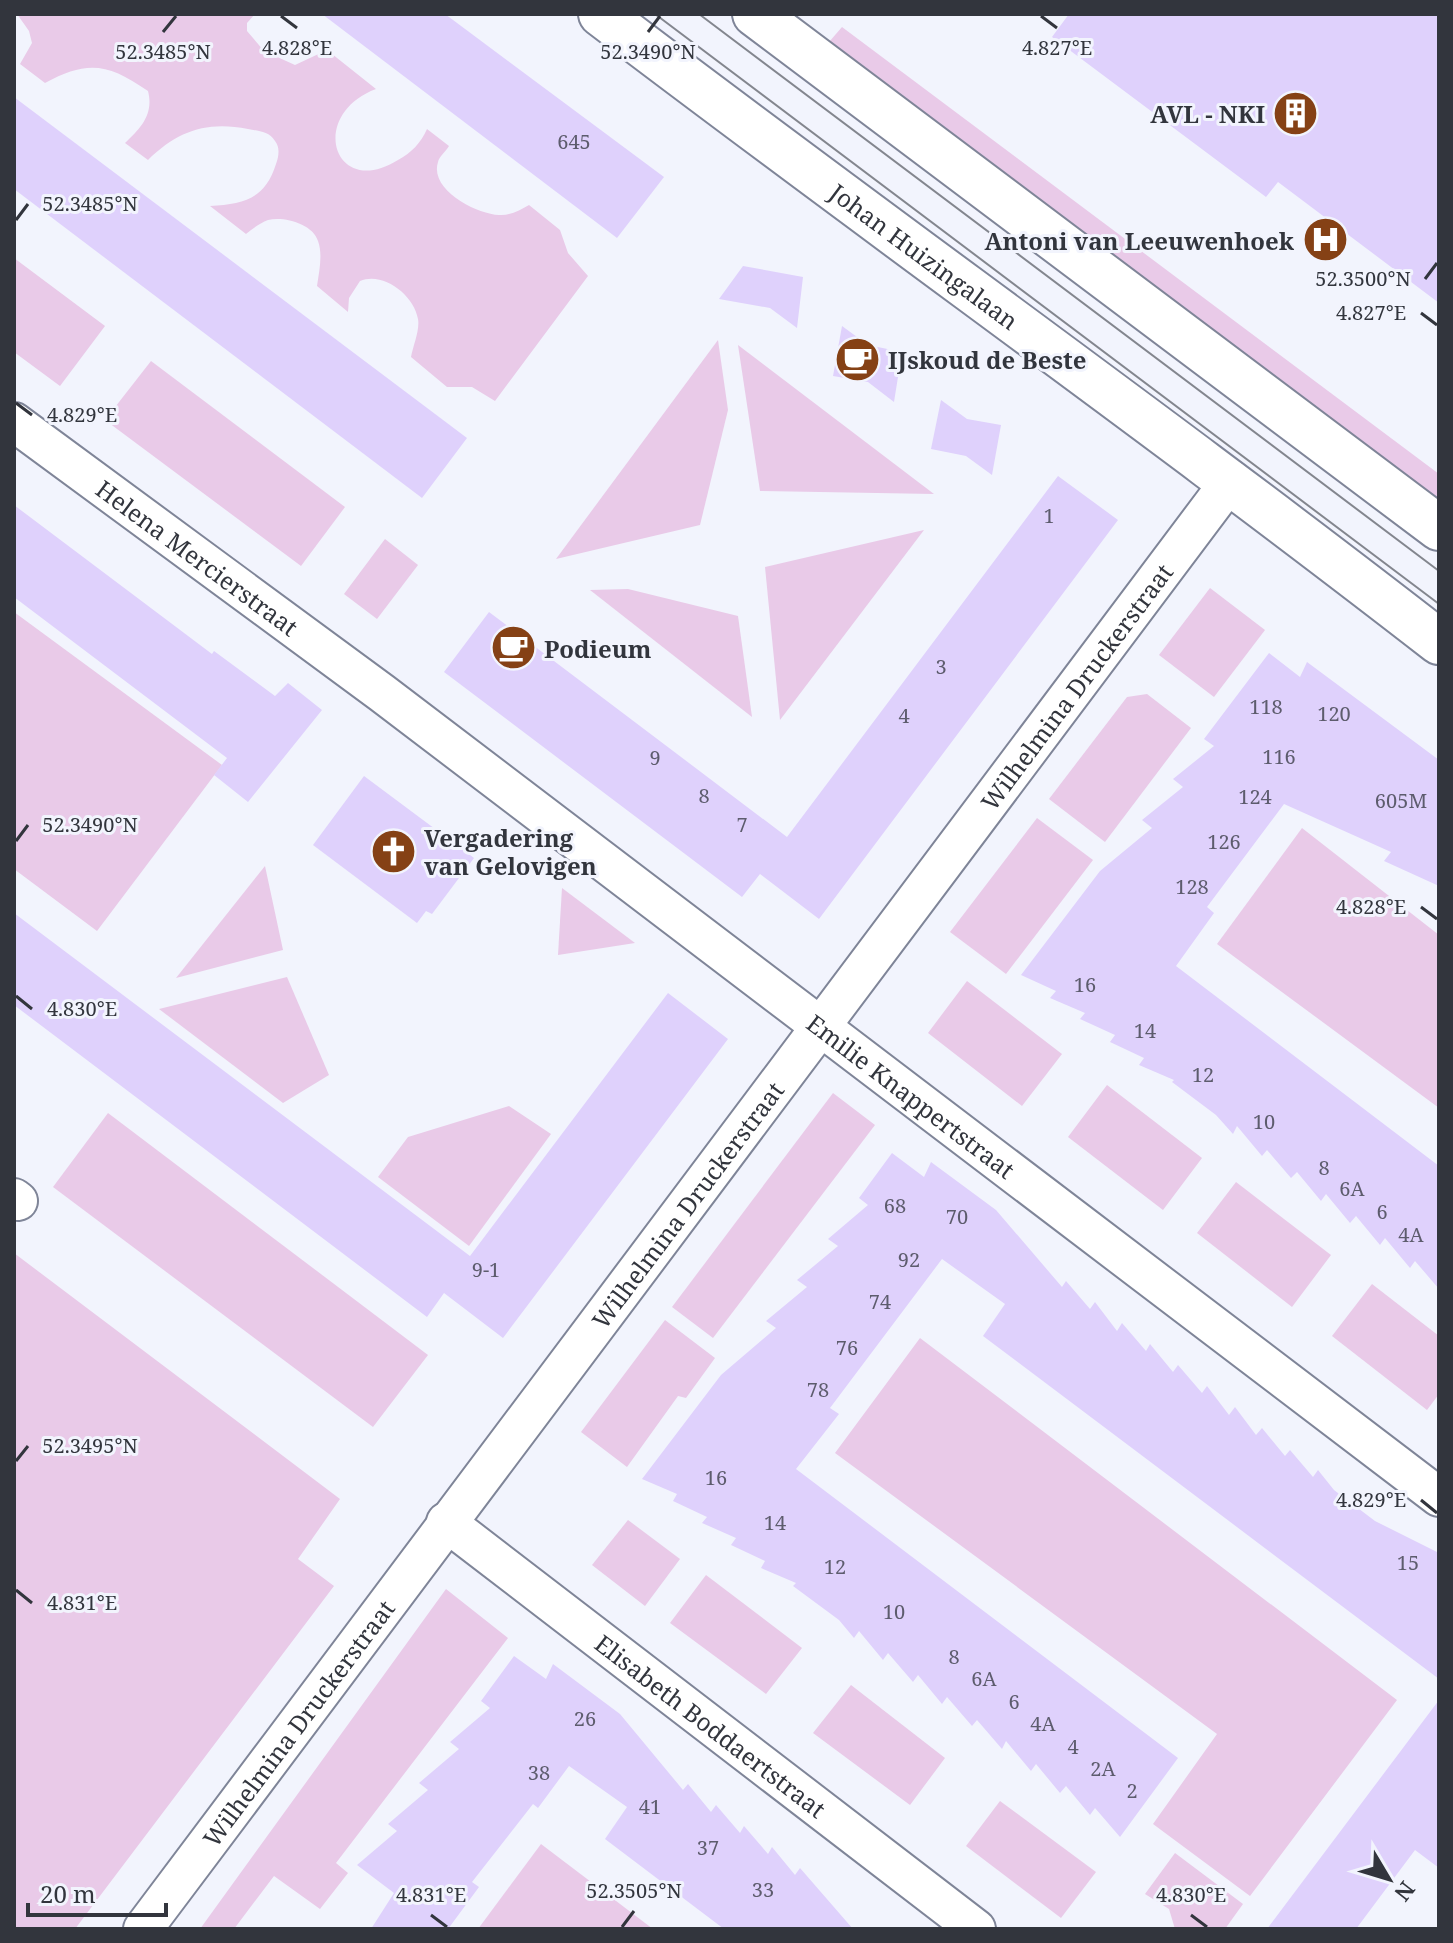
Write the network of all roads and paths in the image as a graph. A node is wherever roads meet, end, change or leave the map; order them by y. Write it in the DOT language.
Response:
graph roads {
  1 [pos="601,14"];
  2 [pos="755,14"];
  3 [pos="14,422"];
  4 [pos="1231,480"];
  5 [pos="1439,528"];
  6 [pos="1439,642"];
  7 [pos="382,693"];
  8 [pos="821,1026"];
  9 [pos="1439,1497"];
  10 [pos="446,1522"];
  11 [pos="143,1929"];
  12 [pos="976,1929"];
  1 -- 4 [label="main road, Johan Huizingalaan"];
  2 -- 5 [label="main road"];
  3 -- 7 [label="street, Helena Mercierstraat"];
  4 -- 6 [label="main road, Johan Huizingalaan"];
  4 -- 8 [label="street, Wilhelmina Druckerstraat"];
  7 -- 8 [label="street, Emilie Knappertstraat"];
  8 -- 9 [label="street, Emilie Knappertstraat"];
  8 -- 10 [label="street, Wilhelmina Druckerstraat"];
  10 -- 11 [label="street, Wilhelmina Druckerstraat"];
  10 -- 12 [label="street, Elisabeth Boddaertstraat"];
}
